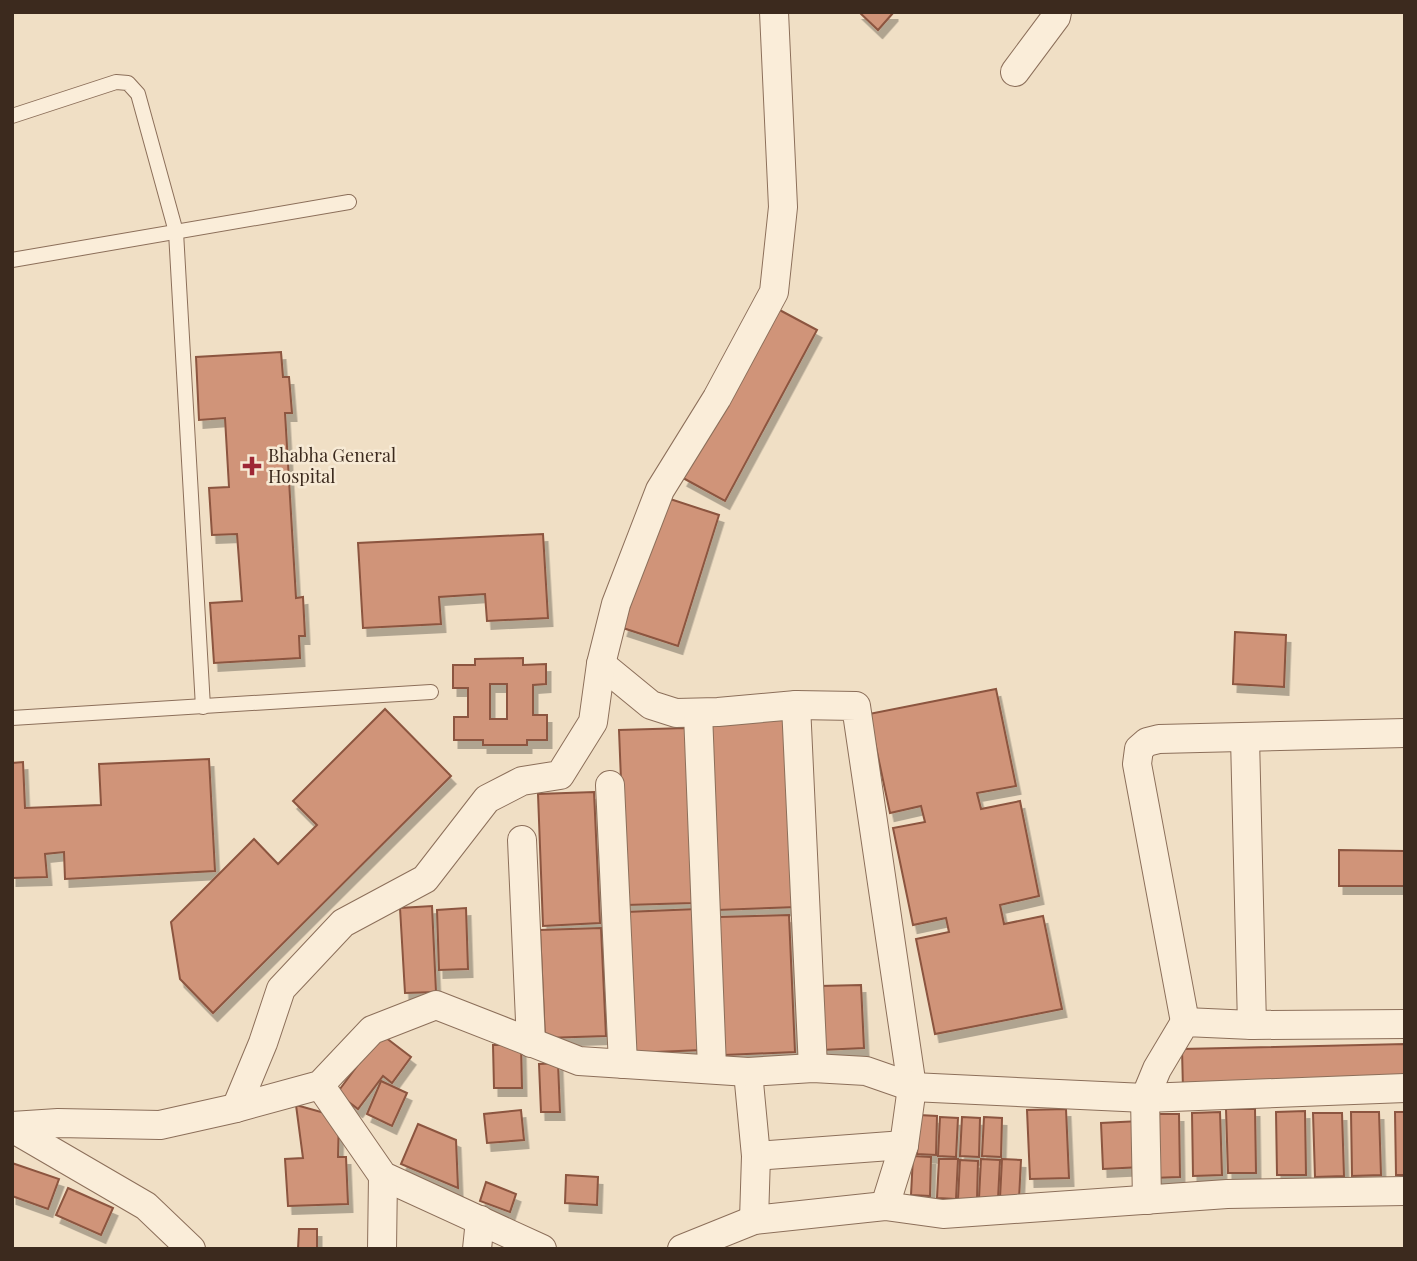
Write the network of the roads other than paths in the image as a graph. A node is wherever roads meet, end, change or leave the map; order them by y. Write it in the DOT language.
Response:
graph roads {
  1 [pos="774,12"];
  2 [pos="1057,12"];
  3 [pos="1015,72"];
  4 [pos="12,116"];
  5 [pos="349,202"];
  6 [pos="176,232"];
  7 [pos="12,260"];
  8 [pos="601,664"];
  9 [pos="431,692"];
  10 [pos="796,705"];
  11 [pos="203,707"];
  12 [pos="698,713"];
  13 [pos="12,718"];
  14 [pos="1405,733"];
  15 [pos="1245,738"];
  16 [pos="610,785"];
  17 [pos="522,840"];
  18 [pos="1185,1022"];
  19 [pos="1405,1024"];
  20 [pos="1252,1026"];
  21 [pos="531,1043"];
  22 [pos="623,1064"];
  23 [pos="712,1068"];
  24 [pos="813,1068"];
  25 [pos="748,1072"];
  26 [pos="320,1085"];
  27 [pos="912,1087"];
  28 [pos="1405,1088"];
  29 [pos="1145,1098"];
  30 [pos="236,1108"];
  31 [pos="12,1127"];
  32 [pos="904,1145"];
  33 [pos="756,1156"];
  34 [pos="383,1176"];
  35 [pos="1405,1191"];
  36 [pos="1147,1200"];
  37 [pos="885,1206"];
  38 [pos="480,1220"];
  39 [pos="754,1220"];
  40 [pos="191,1249"];
  41 [pos="382,1249"];
  42 [pos="477,1249"];
  43 [pos="542,1249"];
  44 [pos="682,1249"];
  1 -- 8 [label="street"];
  2 -- 3 [label="street"];
  4 -- 6 [label="lane"];
  5 -- 6 [label="lane"];
  6 -- 7 [label="lane"];
  6 -- 11 [label="lane"];
  8 -- 12 [label="street"];
  8 -- 30 [label="street"];
  9 -- 11 [label="lane"];
  10 -- 12 [label="street"];
  10 -- 24 [label="street"];
  10 -- 27 [label="street"];
  11 -- 13 [label="lane"];
  12 -- 23 [label="street"];
  14 -- 15 [label="street"];
  15 -- 18 [label="street"];
  15 -- 20 [label="street"];
  16 -- 22 [label="street"];
  17 -- 21 [label="street"];
  18 -- 20 [label="street"];
  18 -- 29 [label="street"];
  19 -- 20 [label="street"];
  21 -- 22 [label="street"];
  21 -- 26 [label="street"];
  22 -- 23 [label="street"];
  23 -- 25 [label="street"];
  24 -- 25 [label="street"];
  24 -- 27 [label="street"];
  25 -- 33 [label="street"];
  26 -- 30 [label="street"];
  26 -- 34 [label="street"];
  27 -- 29 [label="street"];
  27 -- 32 [label="street"];
  28 -- 29 [label="street"];
  29 -- 36 [label="street"];
  30 -- 31 [label="street"];
  31 -- 40 [label="street"];
  32 -- 33 [label="street"];
  32 -- 37 [label="street"];
  33 -- 39 [label="street"];
  34 -- 38 [label="street"];
  34 -- 41 [label="street"];
  35 -- 36 [label="street"];
  36 -- 37 [label="street"];
  37 -- 39 [label="street"];
  38 -- 42 [label="street"];
  38 -- 43 [label="street"];
  39 -- 44 [label="street"];
}
